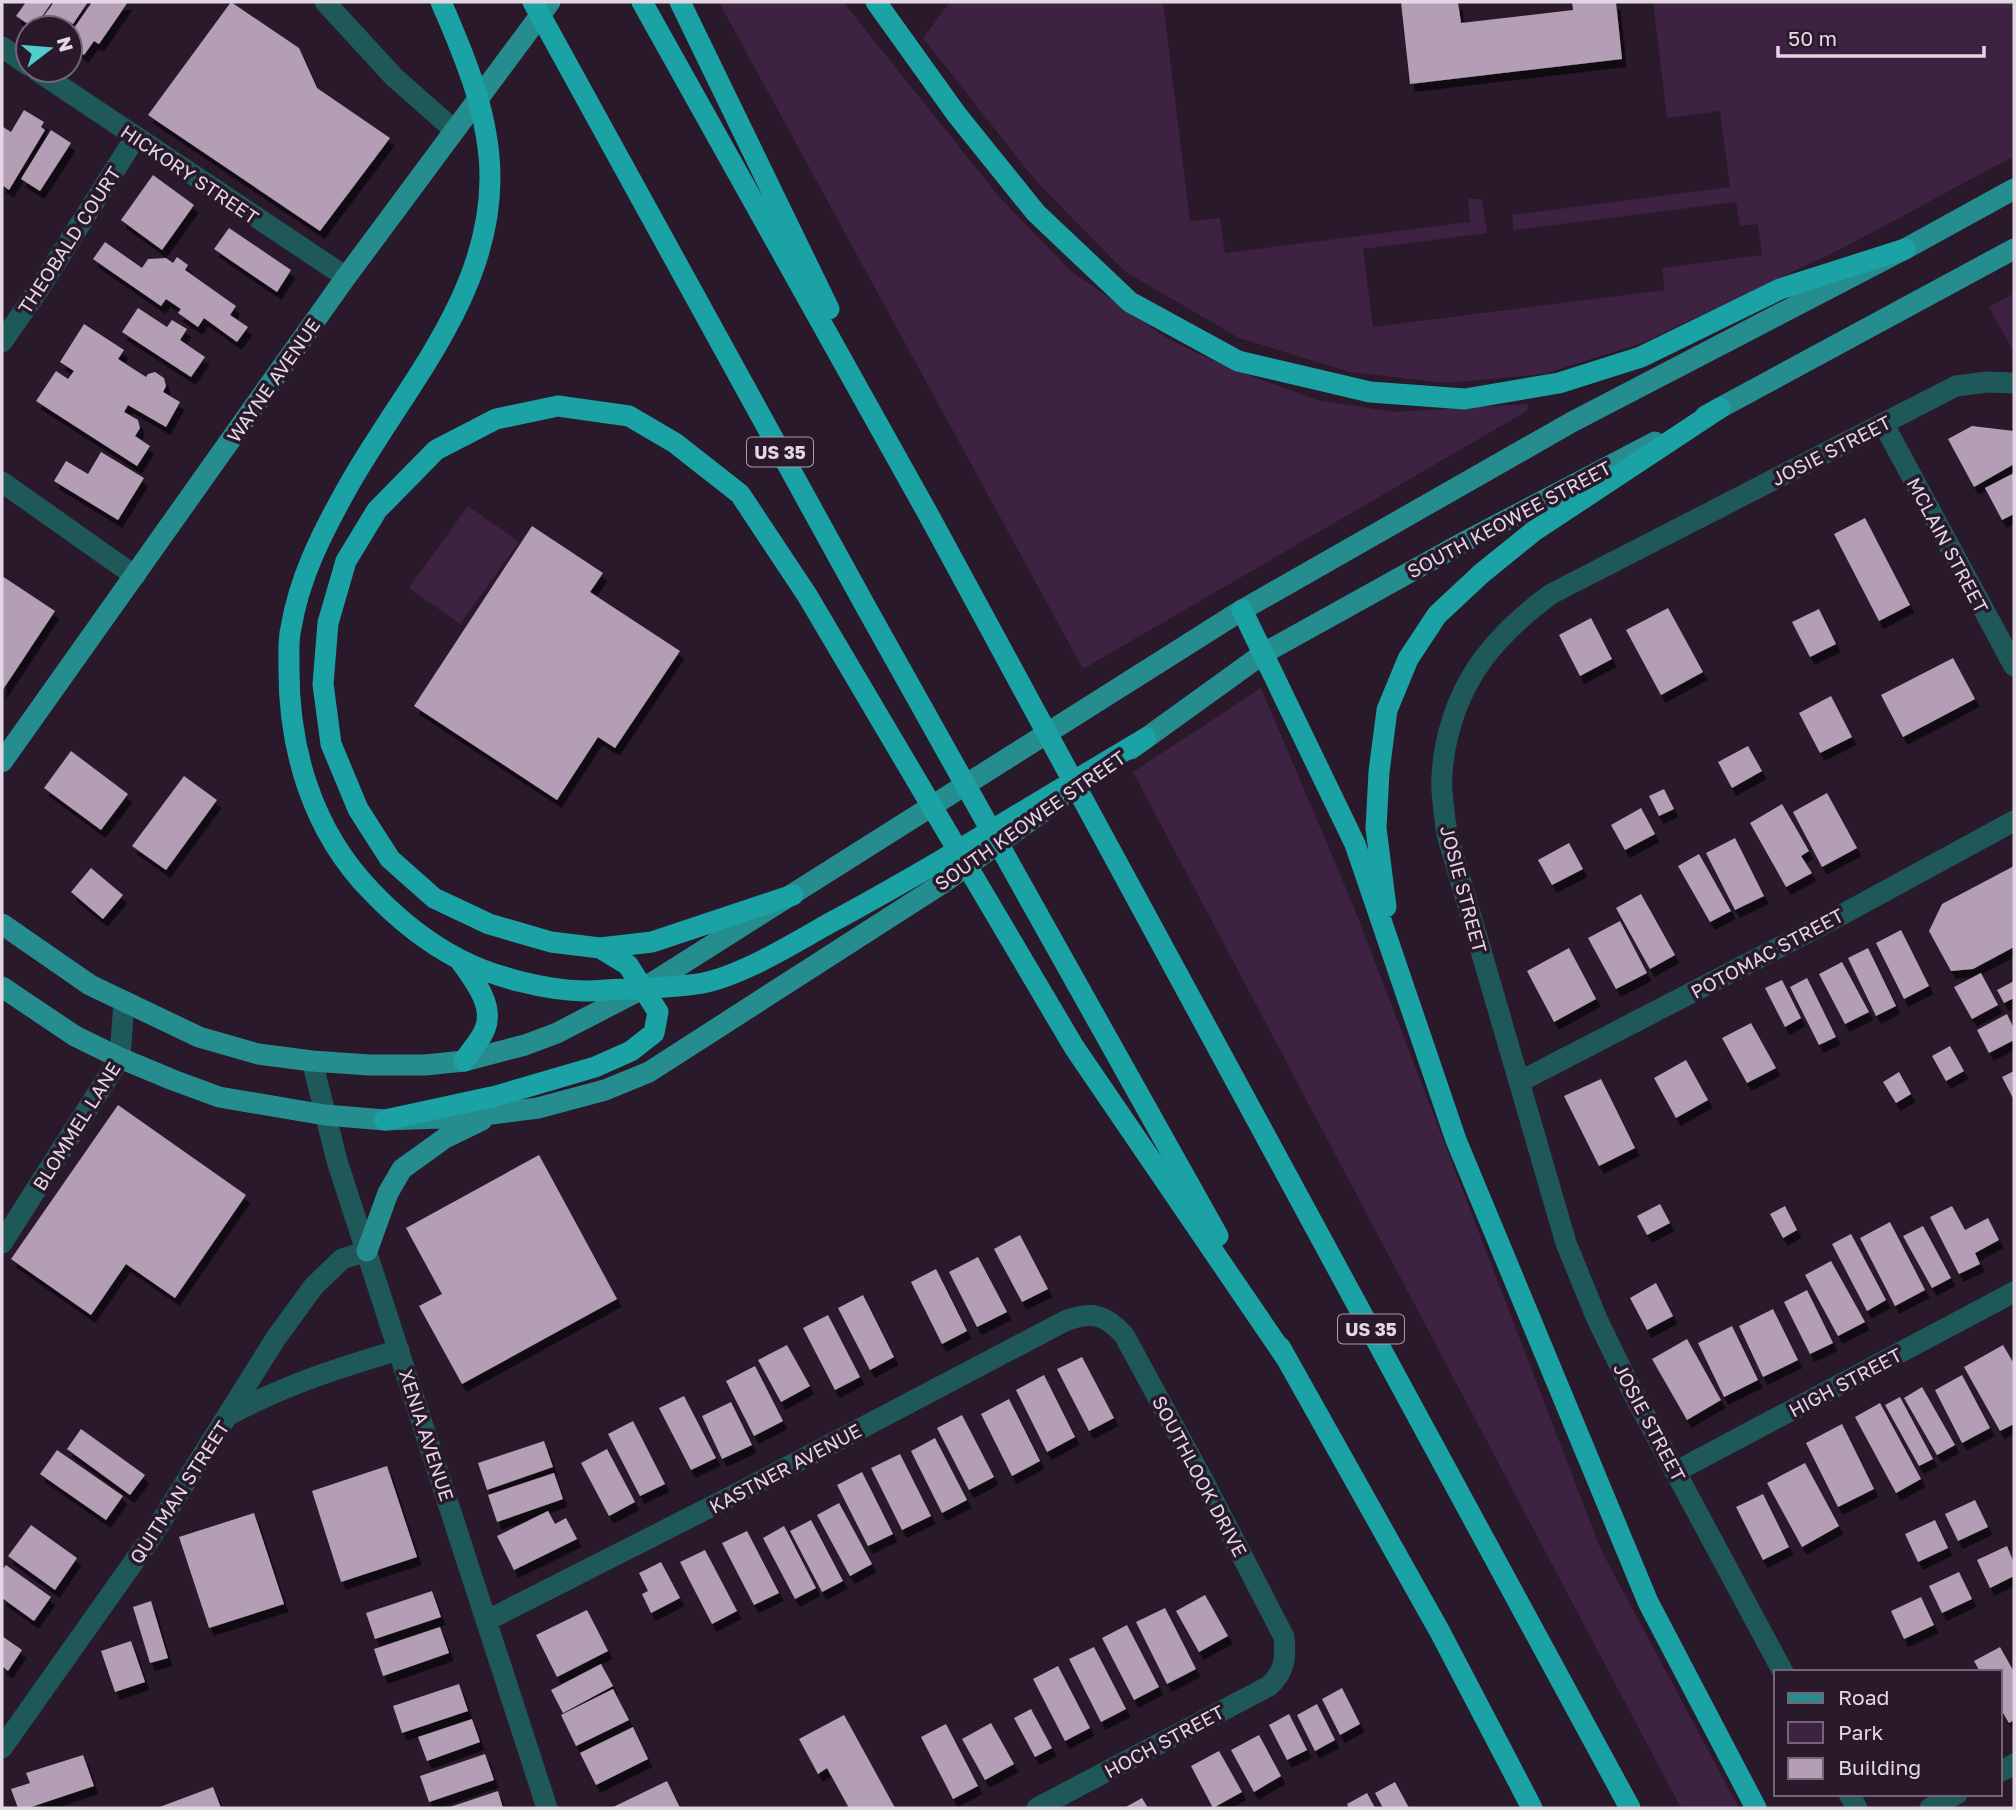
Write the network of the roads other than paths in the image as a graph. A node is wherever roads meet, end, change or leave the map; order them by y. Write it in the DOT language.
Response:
graph roads {
  1 [pos="325,2"];
  2 [pos="441,2"];
  3 [pos="533,2"];
  4 [pos="550,2"];
  5 [pos="642,2"];
  6 [pos="680,2"];
  7 [pos="876,2"];
  8 [pos="56,84"];
  9 [pos="454,130"];
  10 [pos="135,138"];
  11 [pos="2014,189"];
  12 [pos="1905,249"];
  13 [pos="2014,249"];
  14 [pos="346,277"];
  15 [pos="2,342"];
  16 [pos="2014,383"];
  17 [pos="1720,408"];
  18 [pos="1883,423"];
  19 [pos="2,482"];
  20 [pos="928,512"];
  21 [pos="135,576"];
  22 [pos="1242,610"];
  23 [pos="1264,653"];
  24 [pos="2014,666"];
  25 [pos="1146,737"];
  26 [pos="2,762"];
  27 [pos="2014,821"];
  28 [pos="793,895"];
  29 [pos="2,924"];
  30 [pos="600,948"];
  31 [pos="1391,950"];
  32 [pos="459,959"];
  33 [pos="2,988"];
  34 [pos="644,988"];
  35 [pos="124,1001"];
  36 [pos="120,1058"];
  37 [pos="312,1061"];
  38 [pos="464,1061"];
  39 [pos="1518,1082"];
  40 [pos="496,1113"];
  41 [pos="325,1115"];
  42 [pos="385,1120"];
  43 [pos="2,1243"];
  44 [pos="367,1251"];
  45 [pos="2014,1292"];
  46 [pos="1081,1315"];
  47 [pos="399,1350"];
  48 [pos="1286,1357"];
  49 [pos="229,1415"];
  50 [pos="1675,1472"];
  51 [pos="488,1620"];
  52 [pos="1283,1666"];
  53 [pos="1782,1670"];
  54 [pos="2,1748"];
  55 [pos="1953,1796"];
  56 [pos="547,1808"];
  57 [pos="1037,1808"];
  58 [pos="1532,1808"];
  59 [pos="1630,1808"];
  60 [pos="1756,1808"];
  61 [pos="1930,1808"];
  1 -- 9 [label="street"];
  2 -- 32 [label="highway"];
  3 -- 48 [label="highway, US 35"];
  4 -- 9 [label="main road, WAYNE AVENUE"];
  5 -- 20 [label="highway, US 35"];
  6 -- 20 [label="highway"];
  7 -- 12 [label="highway"];
  8 -- 10 [label="street, HICKORY STREET"];
  9 -- 14 [label="main road, WAYNE AVENUE"];
  10 -- 14 [label="street, HICKORY STREET"];
  10 -- 15 [label="street, THEOBALD COURT"];
  11 -- 12 [label="main road"];
  12 -- 22 [label="main road"];
  13 -- 17 [label="main road, SOUTH KEOWEE STREET"];
  14 -- 21 [label="main road, WAYNE AVENUE"];
  16 -- 18 [label="street, JOSIE STREET"];
  17 -- 23 [label="main road, SOUTH KEOWEE STREET"];
  17 -- 31 [label="highway"];
  18 -- 24 [label="street, MCLAIN STREET"];
  18 -- 39 [label="street, JOSIE STREET"];
  19 -- 21 [label="street"];
  20 -- 59 [label="highway, US 35"];
  21 -- 26 [label="main road, WAYNE AVENUE"];
  22 -- 23 [label="highway"];
  22 -- 28 [label="main road"];
  23 -- 25 [label="main road, SOUTH KEOWEE STREET"];
  23 -- 31 [label="highway"];
  25 -- 34 [label="highway"];
  25 -- 40 [label="main road, SOUTH KEOWEE STREET"];
  27 -- 39 [label="street, POTOMAC STREET"];
  28 -- 30 [label="highway"];
  28 -- 34 [label="main road"];
  29 -- 35 [label="main road"];
  30 -- 34 [label="highway"];
  30 -- 48 [label="highway"];
  31 -- 60 [label="highway"];
  32 -- 34 [label="highway"];
  32 -- 38 [label="highway"];
  33 -- 36 [label="main road, SOUTH KEOWEE STREET"];
  34 -- 38 [label="main road"];
  34 -- 42 [label="highway"];
  35 -- 36 [label="street, BLOMMEL LANE"];
  35 -- 37 [label="main road"];
  36 -- 41 [label="main road, SOUTH KEOWEE STREET"];
  36 -- 43 [label="street, BLOMMEL LANE"];
  37 -- 38 [label="main road"];
  37 -- 41 [label="street, XENIA AVENUE"];
  39 -- 50 [label="street, JOSIE STREET"];
  40 -- 42 [label="main road, SOUTH KEOWEE STREET"];
  40 -- 44 [label="main road"];
  41 -- 42 [label="main road, SOUTH KEOWEE STREET"];
  41 -- 44 [label="street, XENIA AVENUE"];
  44 -- 47 [label="street, XENIA AVENUE"];
  44 -- 49 [label="street, QUITMAN STREET"];
  45 -- 50 [label="street, HIGH STREET"];
  46 -- 51 [label="street, KASTNER AVENUE"];
  46 -- 52 [label="street, SOUTHLOOK DRIVE"];
  47 -- 49 [label="street"];
  47 -- 51 [label="street, XENIA AVENUE"];
  48 -- 58 [label="highway, US 35"];
  49 -- 54 [label="street, QUITMAN STREET"];
  50 -- 53 [label="street, JOSIE STREET"];
  51 -- 56 [label="street, XENIA AVENUE"];
  52 -- 57 [label="street, HOCH STREET"];
  55 -- 61 [label="street"];
}
